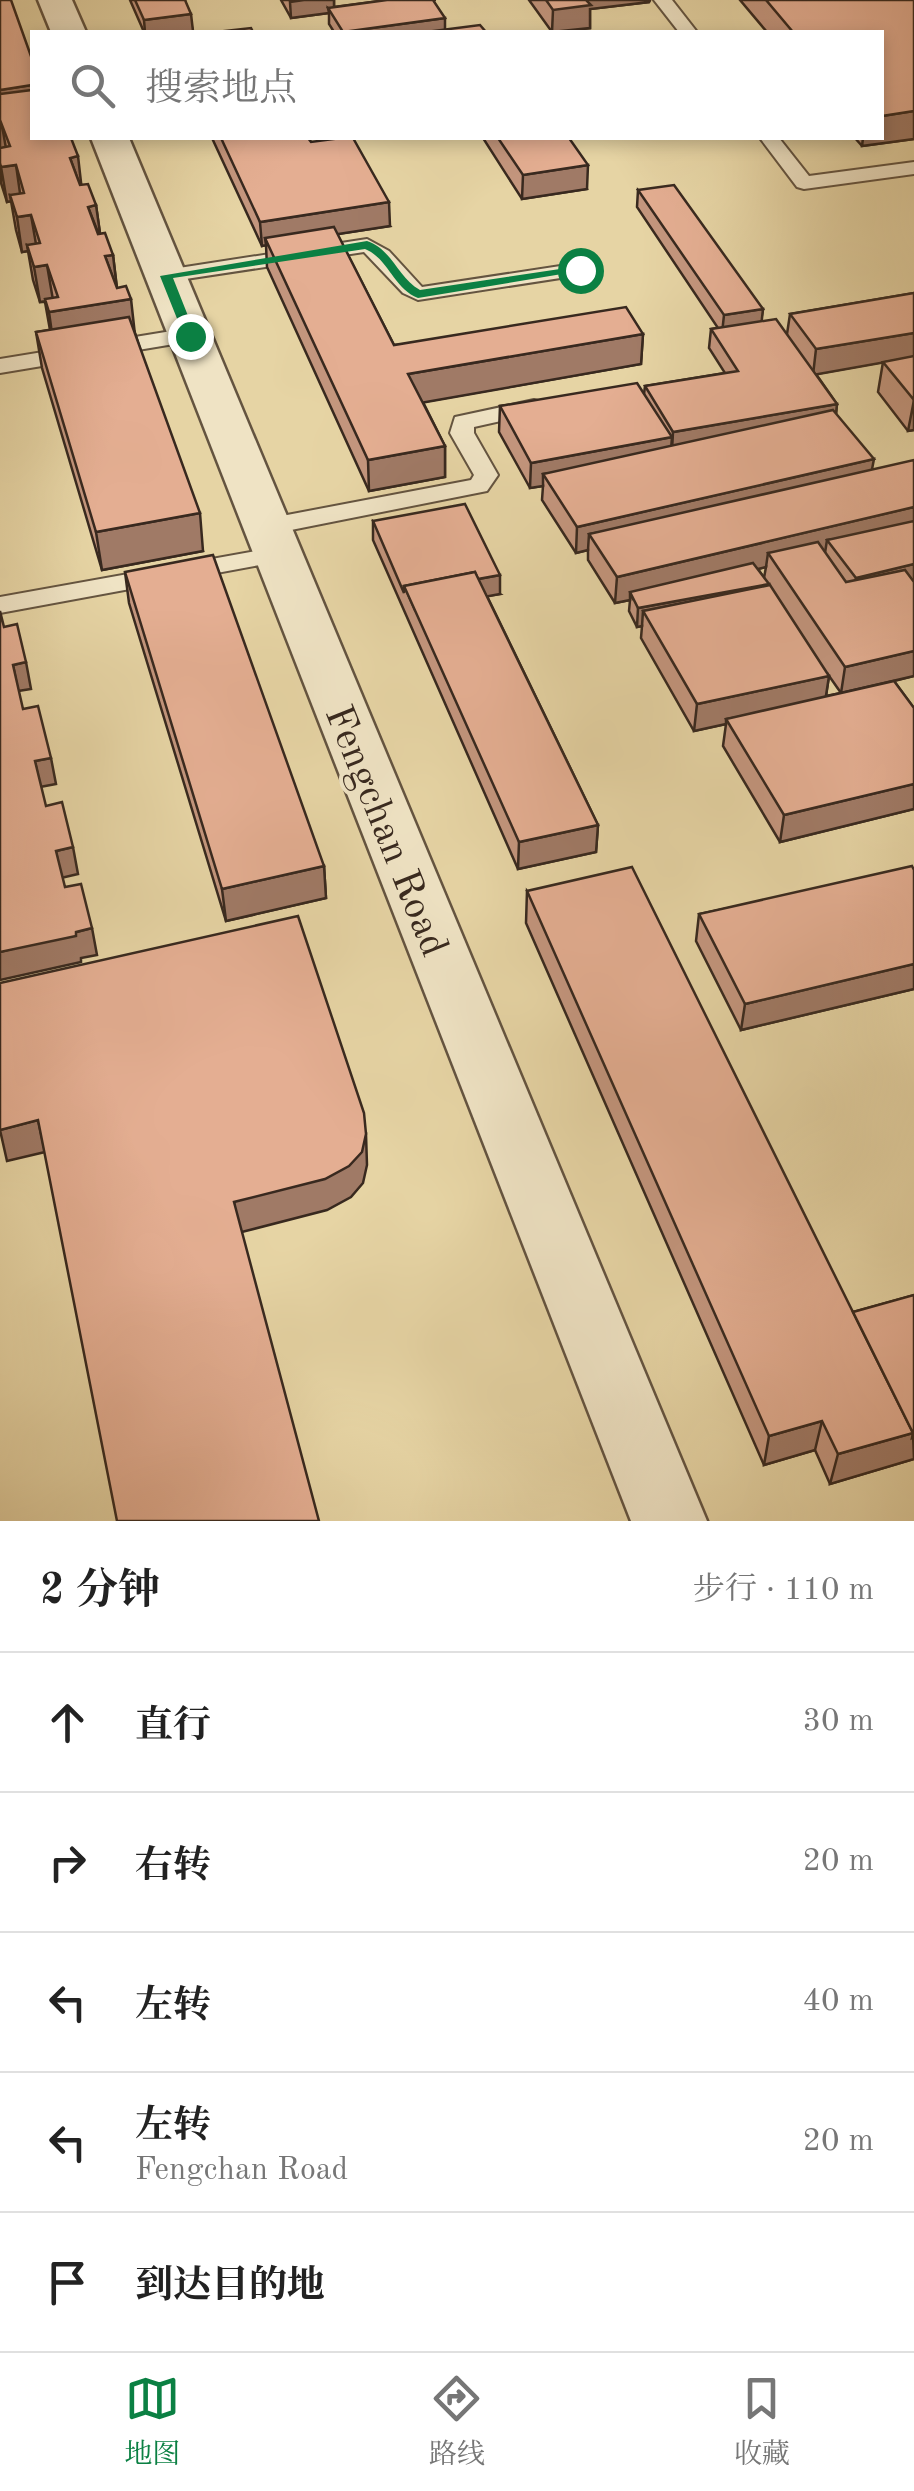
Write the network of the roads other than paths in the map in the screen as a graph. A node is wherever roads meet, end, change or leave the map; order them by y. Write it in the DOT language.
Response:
graph roads {
  1 [pos="55,0"];
  2 [pos="663,0"];
  3 [pos="67,30"];
  4 [pos="686,30"];
  5 [pos="111,140"];
  6 [pos="771,140"];
  7 [pos="914,168"];
  8 [pos="580,270"];
  9 [pos="166,276"];
  10 [pos="190,336"];
  11 [pos="0,366"];
  12 [pos="553,403"];
  13 [pos="272,541"];
  14 [pos="0,606"];
  15 [pos="668,1521"];
  1 -- 3 [label="street"];
  2 -- 4 [label="lane"];
  5 -- 9 [label="street, Fengchan Road"];
  6 -- 7 [label="lane"];
  8 -- 9 [label="lane"];
  9 -- 10 [label="street, Fengchan Road"];
  10 -- 11 [label="lane"];
  10 -- 13 [label="street, Fengchan Road"];
  12 -- 13 [label="lane"];
  13 -- 14 [label="lane"];
  13 -- 15 [label="street, Fengchan Road"];
}
